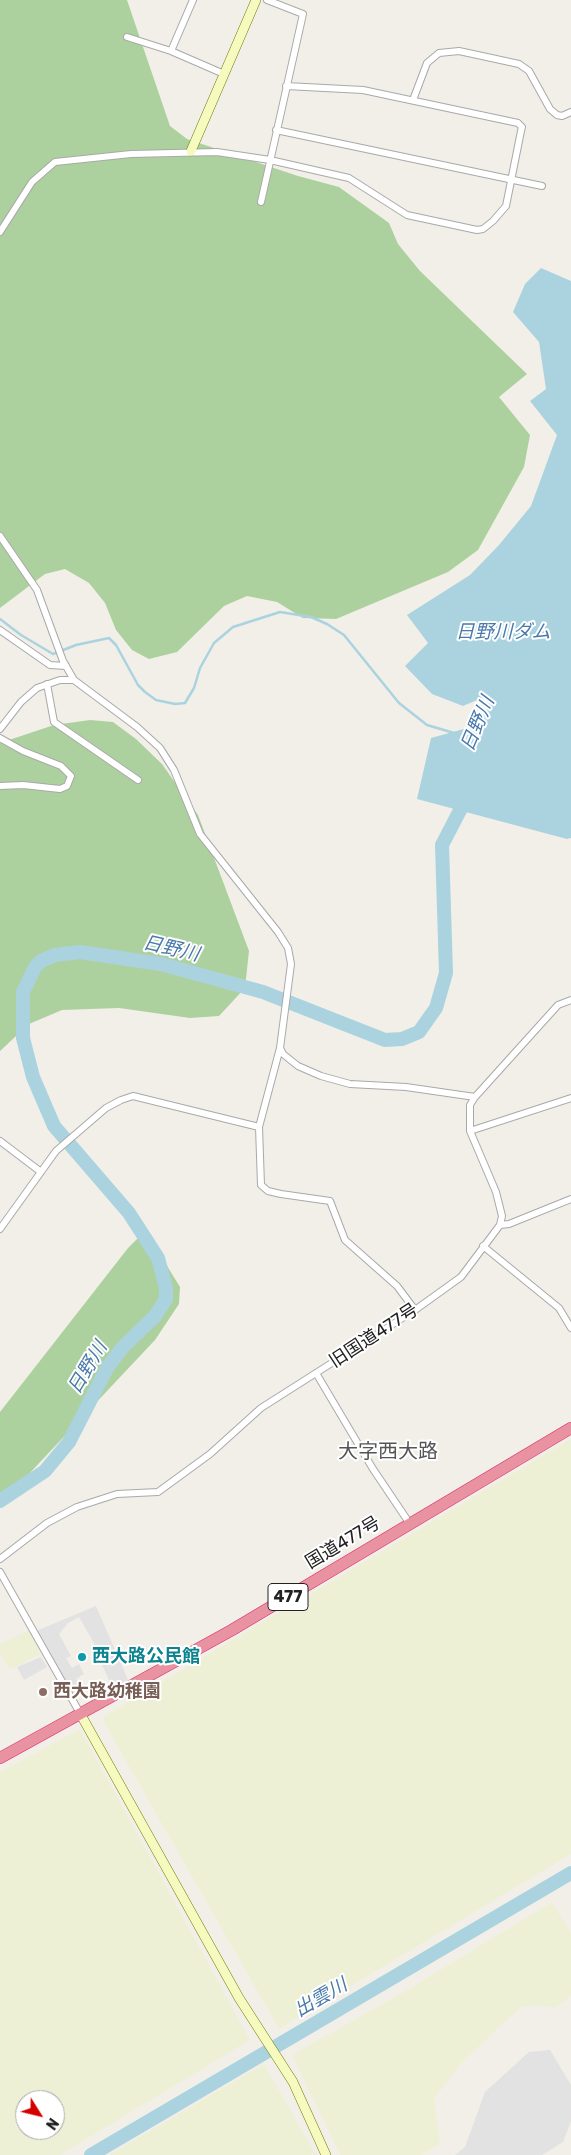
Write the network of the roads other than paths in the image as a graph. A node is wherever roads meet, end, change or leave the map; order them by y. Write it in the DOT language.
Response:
graph roads {
  1 [pos="193,0"];
  2 [pos="256,0"];
  3 [pos="267,0"];
  4 [pos="127,37"];
  5 [pos="171,51"];
  6 [pos="224,74"];
  7 [pos="286,86"];
  8 [pos="414,100"];
  9 [pos="571,112"];
  10 [pos="276,130"];
  11 [pos="191,152"];
  12 [pos="270,160"];
  13 [pos="512,180"];
  14 [pos="542,186"];
  15 [pos="261,202"];
  16 [pos="0,232"];
  17 [pos="0,536"];
  18 [pos="0,630"];
  19 [pos="65,664"];
  20 [pos="74,680"];
  21 [pos="47,684"];
  22 [pos="0,729"];
  23 [pos="0,738"];
  24 [pos="138,780"];
  25 [pos="0,786"];
  26 [pos="571,1000"];
  27 [pos="280,1048"];
  28 [pos="475,1097"];
  29 [pos="571,1098"];
  30 [pos="259,1127"];
  31 [pos="470,1131"];
  32 [pos="0,1141"];
  33 [pos="41,1172"];
  34 [pos="571,1199"];
  35 [pos="500,1224"];
  36 [pos="0,1229"];
  37 [pos="483,1246"];
  38 [pos="415,1310"];
  39 [pos="571,1328"];
  40 [pos="316,1373"];
  41 [pos="571,1428"];
  42 [pos="410,1524"];
  43 [pos="0,1559"];
  44 [pos="0,1572"];
  45 [pos="81,1715"];
  46 [pos="0,1758"];
  47 [pos="326,2155"];
  1 -- 5 [label="street"];
  2 -- 6 [label="street"];
  3 -- 7 [label="street"];
  4 -- 5 [label="street"];
  5 -- 6 [label="street"];
  6 -- 11 [label="street"];
  7 -- 8 [label="street"];
  7 -- 10 [label="street"];
  8 -- 9 [label="street"];
  8 -- 13 [label="street"];
  10 -- 12 [label="street"];
  10 -- 13 [label="street"];
  11 -- 12 [label="street"];
  11 -- 16 [label="street"];
  12 -- 13 [label="street"];
  12 -- 15 [label="street"];
  13 -- 14 [label="street"];
  17 -- 19 [label="street"];
  18 -- 19 [label="street"];
  19 -- 20 [label="street"];
  20 -- 21 [label="street"];
  20 -- 27 [label="street"];
  21 -- 22 [label="street"];
  21 -- 24 [label="street"];
  23 -- 25 [label="street"];
  26 -- 28 [label="street"];
  27 -- 28 [label="street"];
  27 -- 30 [label="street"];
  28 -- 31 [label="street"];
  29 -- 31 [label="street"];
  30 -- 33 [label="street"];
  30 -- 38 [label="street"];
  31 -- 35 [label="street"];
  32 -- 33 [label="street"];
  33 -- 36 [label="street"];
  34 -- 35 [label="street"];
  35 -- 37 [label="street, 旧国道477号"];
  37 -- 38 [label="street, 旧国道477号"];
  37 -- 39 [label="street"];
  38 -- 40 [label="street, 旧国道477号"];
  40 -- 42 [label="street"];
  40 -- 43 [label="street, 旧国道477号"];
  41 -- 42 [label="highway, 国道477号 / 477"];
  42 -- 45 [label="highway, 国道477号 / 477"];
  44 -- 45 [label="street"];
  45 -- 46 [label="highway, 国道477号 / 477"];
  45 -- 47 [label="street"];
}
